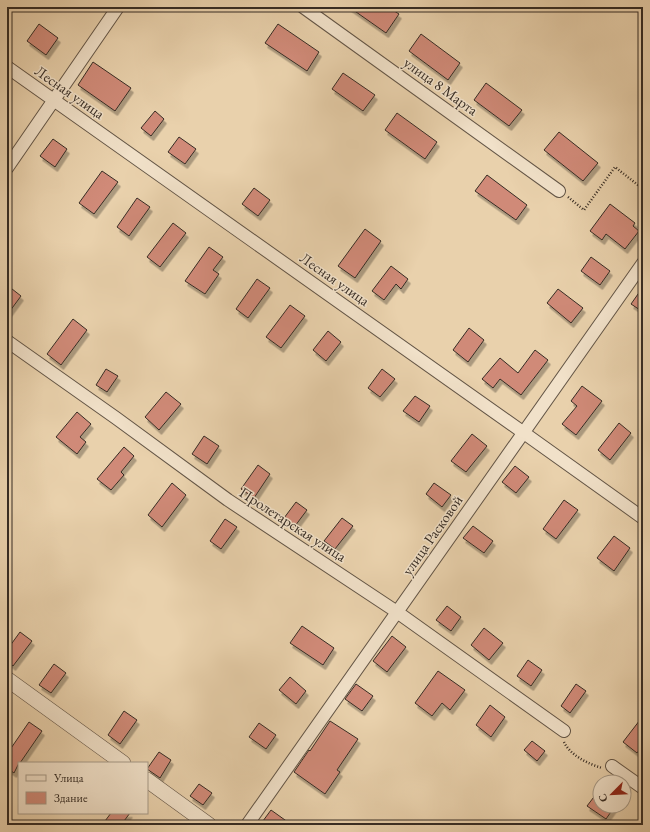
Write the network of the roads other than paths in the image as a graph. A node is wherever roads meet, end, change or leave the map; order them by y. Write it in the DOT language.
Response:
graph roads {
  1 [pos="118,7"];
  2 [pos="303,7"];
  3 [pos="7,67"];
  4 [pos="54,99"];
  5 [pos="7,168"];
  6 [pos="559,191"];
  7 [pos="643,263"];
  8 [pos="7,341"];
  9 [pos="524,433"];
  10 [pos="643,518"];
  11 [pos="397,612"];
  12 [pos="7,679"];
  13 [pos="564,731"];
  14 [pos="122,762"];
  15 [pos="612,766"];
  16 [pos="148,781"];
  17 [pos="643,788"];
  18 [pos="209,825"];
  19 [pos="247,825"];
  1 -- 4 [label="street"];
  2 -- 6 [label="street, улица 8 Марта"];
  3 -- 4 [label="street, Лесная улица"];
  4 -- 5 [label="street"];
  4 -- 9 [label="street, Лесная улица"];
  7 -- 9 [label="street, улица Расковой"];
  8 -- 11 [label="street, Пролетарская улица"];
  9 -- 10 [label="street, Лесная улица"];
  9 -- 11 [label="street, улица Расковой"];
  11 -- 13 [label="street, Пролетарская улица"];
  11 -- 19 [label="street, улица Расковой"];
  12 -- 14 [label="street"];
  15 -- 17 [label="street"];
  16 -- 18 [label="street"];
}
